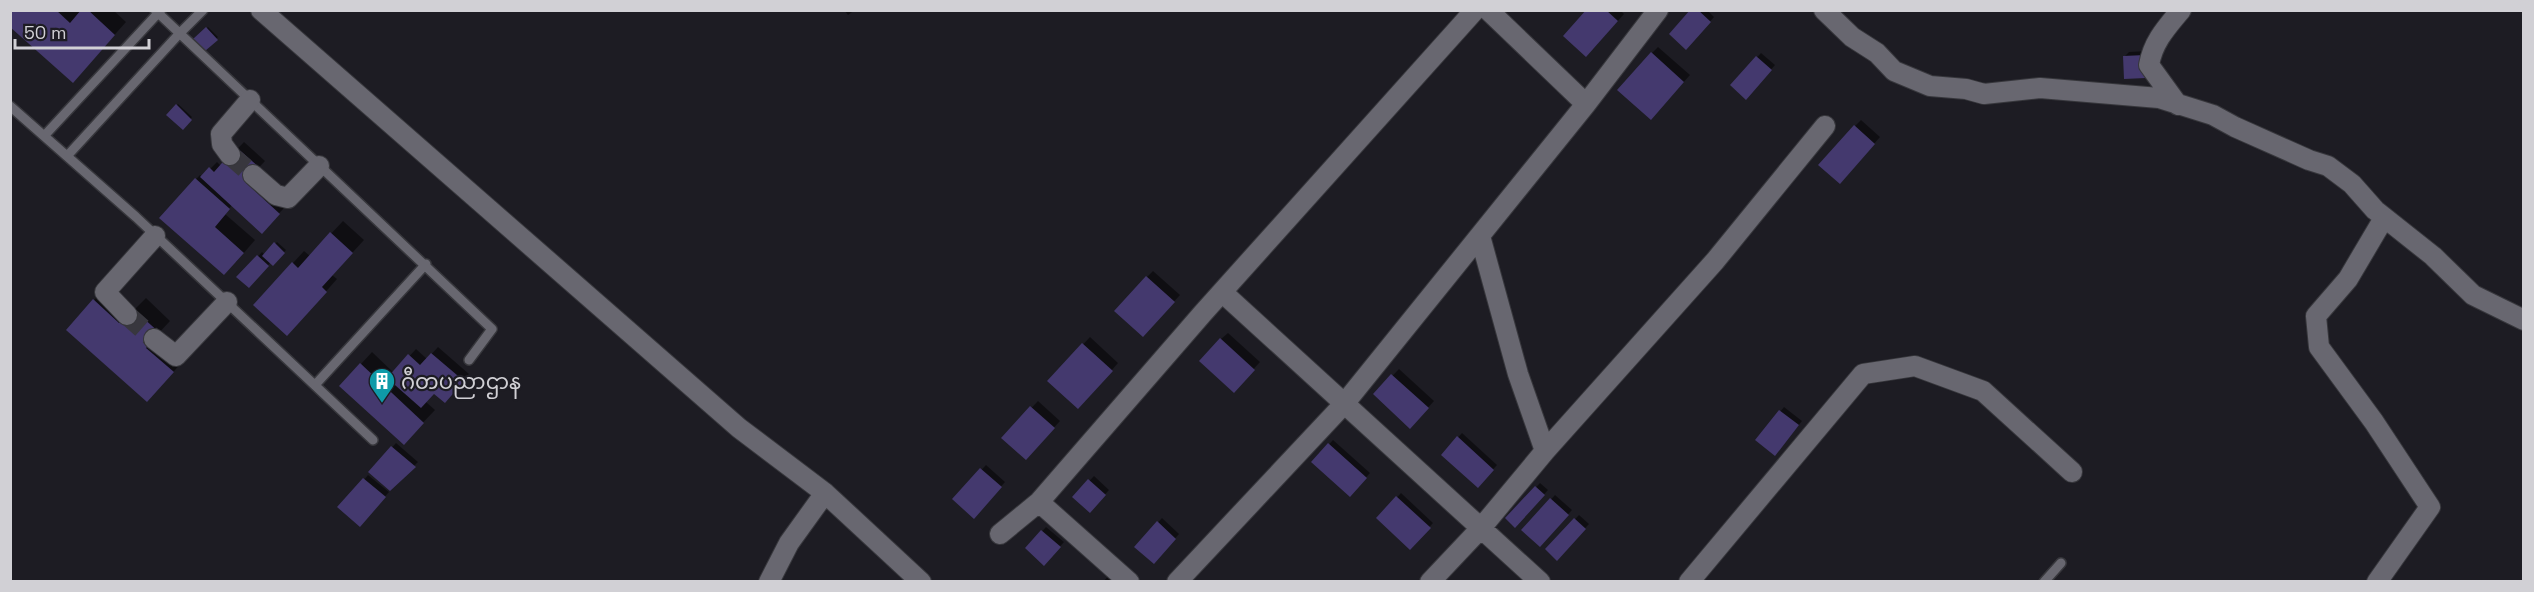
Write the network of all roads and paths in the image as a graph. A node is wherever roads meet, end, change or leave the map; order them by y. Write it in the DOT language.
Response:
graph roads {
  1 [pos="203,10"];
  2 [pos="261,10"];
  3 [pos="1475,10"];
  4 [pos="1488,10"];
  5 [pos="1658,10"];
  6 [pos="1824,10"];
  7 [pos="2181,10"];
  8 [pos="158,12"];
  9 [pos="178,34"];
  10 [pos="249,99"];
  11 [pos="1586,104"];
  12 [pos="2178,105"];
  13 [pos="10,106"];
  14 [pos="1825,126"];
  15 [pos="45,135"];
  16 [pos="68,155"];
  17 [pos="230,155"];
  18 [pos="319,166"];
  19 [pos="253,176"];
  20 [pos="2384,218"];
  21 [pos="155,236"];
  22 [pos="1480,236"];
  23 [pos="426,264"];
  24 [pos="1222,292"];
  25 [pos="226,302"];
  26 [pos="127,315"];
  27 [pos="2523,320"];
  28 [pos="154,339"];
  29 [pos="469,360"];
  30 [pos="315,385"];
  31 [pos="1344,404"];
  32 [pos="373,440"];
  33 [pos="1545,451"];
  34 [pos="2072,472"];
  35 [pos="825,493"];
  36 [pos="1039,502"];
  37 [pos="1480,528"];
  38 [pos="1000,534"];
  39 [pos="2061,563"];
  40 [pos="918,580"];
  41 [pos="769,582"];
  42 [pos="1129,582"];
  43 [pos="1177,582"];
  44 [pos="1430,582"];
  45 [pos="1540,582"];
  46 [pos="1689,582"];
  47 [pos="2044,582"];
  48 [pos="2377,582"];
  1 -- 9 [label="lane"];
  2 -- 35 [label="street"];
  3 -- 24 [label="street"];
  4 -- 11 [label="street"];
  5 -- 11 [label="street"];
  6 -- 12 [label="street"];
  7 -- 12 [label="street"];
  8 -- 9 [label="lane"];
  8 -- 15 [label="lane"];
  9 -- 10 [label="lane"];
  9 -- 16 [label="lane"];
  10 -- 17 [label="street"];
  10 -- 18 [label="lane"];
  11 -- 22 [label="street"];
  12 -- 20 [label="street"];
  13 -- 15 [label="lane"];
  14 -- 33 [label="street"];
  15 -- 16 [label="lane"];
  16 -- 21 [label="lane"];
  18 -- 19 [label="street"];
  18 -- 23 [label="lane"];
  20 -- 27 [label="street"];
  20 -- 48 [label="street"];
  21 -- 25 [label="lane"];
  21 -- 26 [label="street"];
  22 -- 31 [label="street"];
  22 -- 33 [label="street"];
  23 -- 29 [label="lane"];
  23 -- 30 [label="lane"];
  24 -- 31 [label="street"];
  24 -- 36 [label="street"];
  25 -- 28 [label="street"];
  25 -- 30 [label="lane"];
  30 -- 32 [label="lane"];
  31 -- 37 [label="street"];
  31 -- 43 [label="street"];
  33 -- 37 [label="street"];
  34 -- 46 [label="street"];
  35 -- 40 [label="street"];
  35 -- 41 [label="street"];
  36 -- 38 [label="street"];
  36 -- 42 [label="street"];
  37 -- 44 [label="street"];
  37 -- 45 [label="street"];
  39 -- 47 [label="lane"];
}
